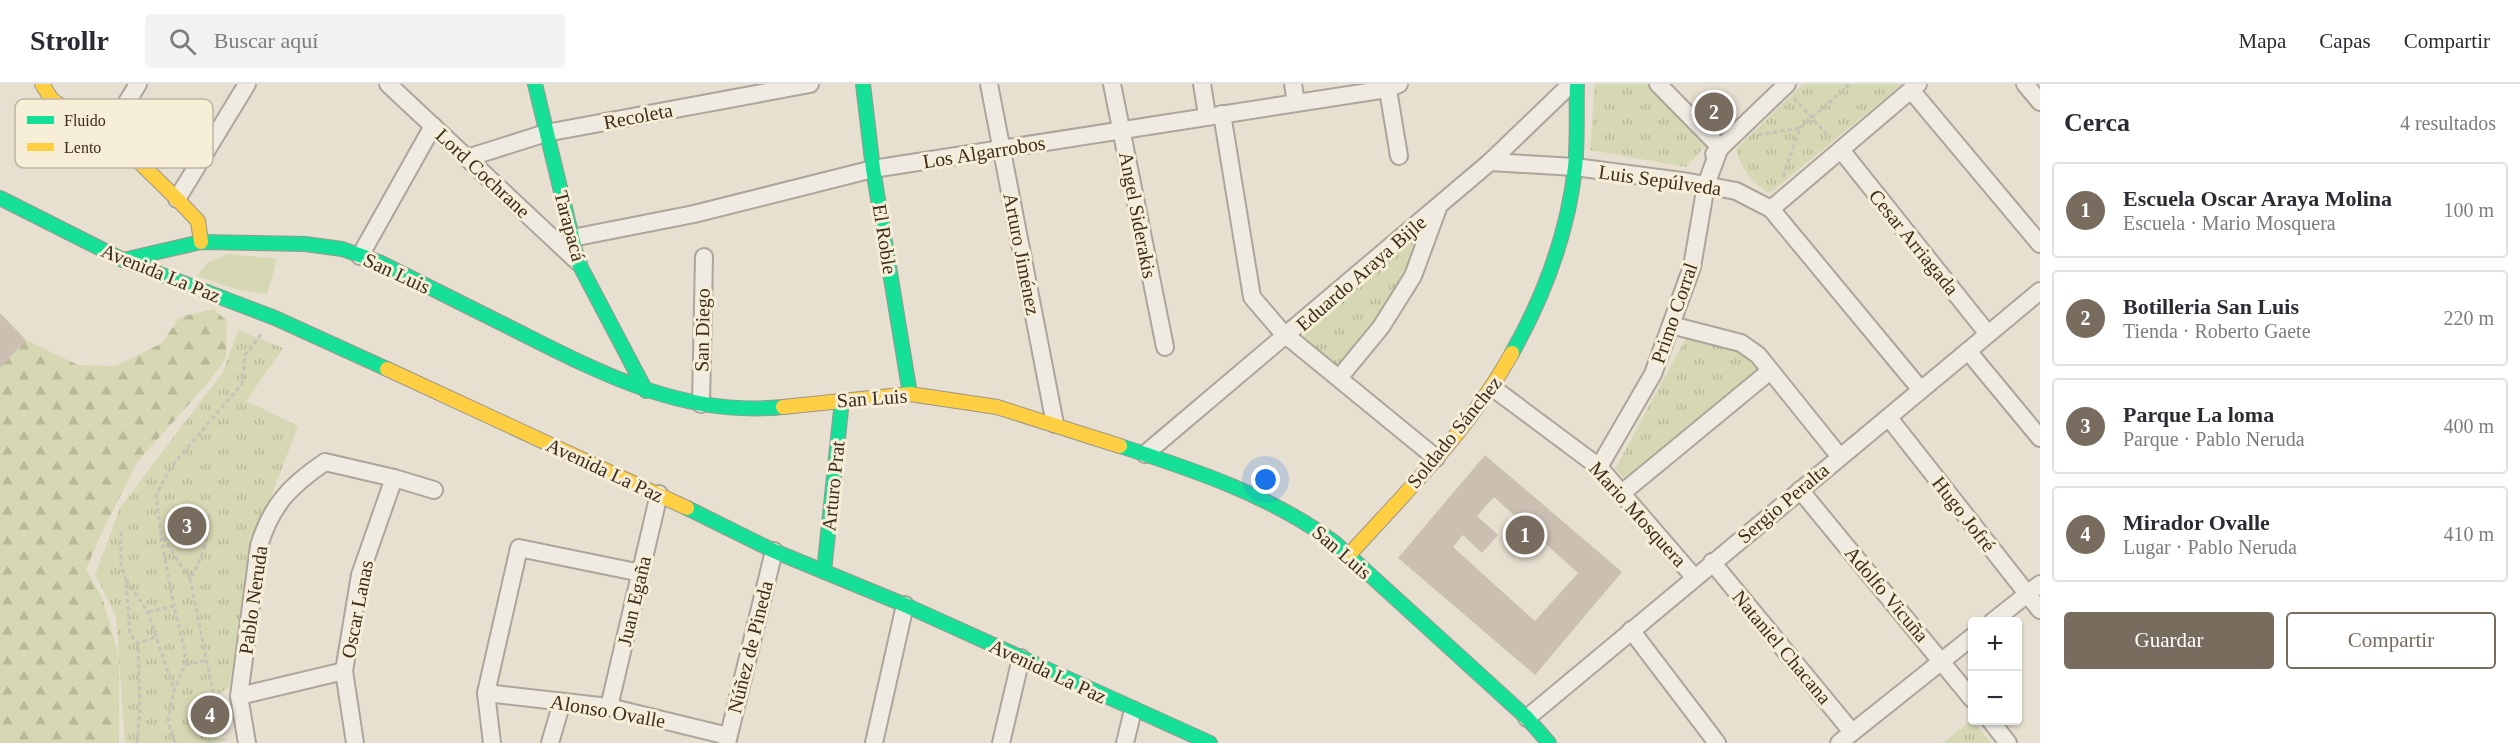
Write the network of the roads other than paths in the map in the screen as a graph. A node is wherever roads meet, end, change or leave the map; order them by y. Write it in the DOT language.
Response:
graph roads {
  1 [pos="42,84"];
  2 [pos="138,84"];
  3 [pos="246,84"];
  4 [pos="388,84"];
  5 [pos="535,84"];
  6 [pos="810,84"];
  7 [pos="863,84"];
  8 [pos="989,84"];
  9 [pos="1112,84"];
  10 [pos="1202,84"];
  11 [pos="1293,84"];
  12 [pos="1570,84"];
  13 [pos="1577,84"];
  14 [pos="1658,84"];
  15 [pos="2025,84"];
  16 [pos="1785,85"];
  17 [pos="1391,86"];
  18 [pos="1915,87"];
  19 [pos="51,99"];
  20 [pos="129,99"];
  21 [pos="1296,102"];
  22 [pos="2040,102"];
  23 [pos="1215,115"];
  24 [pos="433,126"];
  25 [pos="1121,131"];
  26 [pos="546,133"];
  27 [pos="213,139"];
  28 [pos="1723,144"];
  29 [pos="1002,148"];
  30 [pos="1841,150"];
  31 [pos="1399,156"];
  32 [pos="467,158"];
  33 [pos="1490,162"];
  34 [pos="1575,167"];
  35 [pos="146,168"];
  36 [pos="195,168"];
  37 [pos="873,169"];
  38 [pos="1697,184"];
  39 [pos="0,198"];
  40 [pos="177,198"];
  41 [pos="1438,207"];
  42 [pos="1771,209"];
  43 [pos="572,238"];
  44 [pos="201,242"];
  45 [pos="2040,244"];
  46 [pos="360,256"];
  47 [pos="704,257"];
  48 [pos="123,260"];
  49 [pos="578,262"];
  50 [pos="2040,291"];
  51 [pos="1671,326"];
  52 [pos="1988,334"];
  53 [pos="1287,336"];
  54 [pos="1165,347"];
  55 [pos="1968,351"];
  56 [pos="1770,371"];
  57 [pos="1339,378"];
  58 [pos="1493,388"];
  59 [pos="1921,390"];
  60 [pos="646,391"];
  61 [pos="910,394"];
  62 [pos="842,400"];
  63 [pos="701,404"];
  64 [pos="1889,418"];
  65 [pos="1055,424"];
  66 [pos="2040,438"];
  67 [pos="1145,454"];
  68 [pos="1840,457"];
  69 [pos="1436,458"];
  70 [pos="1599,466"];
  71 [pos="394,478"];
  72 [pos="434,490"];
  73 [pos="1800,490"];
  74 [pos="1622,493"];
  75 [pos="659,494"];
  76 [pos="774,551"];
  77 [pos="1348,556"];
  78 [pos="1712,562"];
  79 [pos="825,572"];
  80 [pos="640,573"];
  81 [pos="1695,577"];
  82 [pos="2034,589"];
  83 [pos="906,605"];
  84 [pos="2040,610"];
  85 [pos="1997,617"];
  86 [pos="1631,630"];
  87 [pos="1968,640"];
  88 [pos="1021,658"];
  89 [pos="1943,661"];
  90 [pos="345,671"];
  91 [pos="486,693"];
  92 [pos="1968,694"];
  93 [pos="239,696"];
  94 [pos="562,702"];
  95 [pos="609,707"];
  96 [pos="1133,710"];
  97 [pos="1527,718"];
  98 [pos="1994,725"];
  99 [pos="1852,732"];
  100 [pos="728,740"];
  101 [pos="247,743"];
  102 [pos="355,743"];
  103 [pos="492,743"];
  104 [pos="550,743"];
  105 [pos="874,743"];
  106 [pos="1000,743"];
  107 [pos="1125,743"];
  108 [pos="1210,743"];
  109 [pos="1549,743"];
  110 [pos="1717,743"];
  111 [pos="1839,743"];
  112 [pos="2008,743"];
  1 -- 19 [label="street"];
  2 -- 20 [label="street"];
  3 -- 27 [label="street"];
  4 -- 24 [label="street, Lord Cochrane"];
  5 -- 26 [label="street, Tarapacá"];
  6 -- 26 [label="street, Recoleta"];
  7 -- 37 [label="street, El Roble"];
  8 -- 29 [label="street, Arturo Jiménez"];
  9 -- 25 [label="street, Angel Siderakis"];
  10 -- 23 [label="street"];
  11 -- 21 [label="street"];
  12 -- 33 [label="street, Eduardo Araya Bijle"];
  13 -- 34 [label="street, Soldado Sánchez"];
  14 -- 28 [label="street"];
  15 -- 22 [label="street"];
  16 -- 28 [label="street"];
  17 -- 21 [label="street, Los Algarrobos"];
  17 -- 31 [label="street"];
  18 -- 30 [label="street"];
  18 -- 45 [label="street"];
  21 -- 23 [label="street, Los Algarrobos"];
  23 -- 25 [label="street, Los Algarrobos"];
  23 -- 53 [label="street"];
  24 -- 32 [label="street, Lord Cochrane"];
  24 -- 46 [label="street"];
  25 -- 29 [label="street, Los Algarrobos"];
  25 -- 54 [label="street, Angel Siderakis"];
  26 -- 32 [label="street, Recoleta"];
  26 -- 43 [label="street, Tarapacá"];
  28 -- 38 [label="street"];
  29 -- 37 [label="street, Los Algarrobos"];
  29 -- 65 [label="street, Arturo Jiménez"];
  30 -- 42 [label="street"];
  30 -- 52 [label="street, Cesar Arriagada"];
  32 -- 49 [label="street, Lord Cochrane"];
  33 -- 34 [label="street, Luis Sepúlveda"];
  33 -- 41 [label="street, Eduardo Araya Bijle"];
  34 -- 38 [label="street, Luis Sepúlveda"];
  34 -- 58 [label="street, Soldado Sánchez"];
  35 -- 40 [label="street"];
  36 -- 40 [label="street"];
  37 -- 43 [label="street, Los Algarrobos"];
  37 -- 61 [label="street, El Roble"];
  38 -- 42 [label="street, Luis Sepúlveda"];
  38 -- 51 [label="street, Primo Corral"];
  39 -- 48 [label="street, Avenida La Paz"];
  40 -- 44 [label="street"];
  41 -- 53 [label="street, Eduardo Araya Bijle"];
  41 -- 57 [label="street"];
  42 -- 59 [label="street, Luis Sepúlveda"];
  43 -- 49 [label="street, Tarapacá"];
  44 -- 46 [label="street, San Luis"];
  44 -- 48 [label="street, San Luis"];
  46 -- 60 [label="street, San Luis"];
  47 -- 63 [label="street, San Diego"];
  48 -- 75 [label="street, Avenida La Paz"];
  49 -- 60 [label="street, Tarapacá"];
  50 -- 52 [label="street, Sergio Peralta"];
  51 -- 56 [label="street"];
  51 -- 70 [label="street, Primo Corral"];
  52 -- 55 [label="street, Sergio Peralta"];
  53 -- 57 [label="street"];
  53 -- 67 [label="street, Eduardo Araya Bijle"];
  55 -- 59 [label="street, Sergio Peralta"];
  55 -- 66 [label="street"];
  56 -- 68 [label="street"];
  56 -- 74 [label="street"];
  57 -- 69 [label="street"];
  58 -- 69 [label="street, Soldado Sánchez"];
  58 -- 70 [label="street, Mario Mosquera"];
  59 -- 64 [label="street, Sergio Peralta"];
  60 -- 63 [label="street, San Luis"];
  61 -- 62 [label="street, San Luis"];
  61 -- 65 [label="street, San Luis"];
  62 -- 63 [label="street, San Luis"];
  62 -- 79 [label="street, Arturo Prat"];
  64 -- 68 [label="street, Sergio Peralta"];
  64 -- 82 [label="street, Hugo Jofré"];
  65 -- 67 [label="street, San Luis"];
  67 -- 77 [label="street, San Luis"];
  68 -- 73 [label="street, Sergio Peralta"];
  69 -- 77 [label="street, Soldado Sánchez"];
  70 -- 74 [label="street, Mario Mosquera"];
  71 -- 72 [label="street, Pablo Neruda"];
  71 -- 90 [label="street, Oscar Lanas"];
  71 -- 93 [label="street, Pablo Neruda"];
  73 -- 78 [label="street, Sergio Peralta"];
  73 -- 89 [label="street, Adolfo Vicuña"];
  74 -- 81 [label="street, Mario Mosquera"];
  75 -- 76 [label="street, Avenida La Paz"];
  75 -- 80 [label="street, Juan Egaña"];
  76 -- 79 [label="street, Avenida La Paz"];
  76 -- 100 [label="street, Núñez de Pineda"];
  77 -- 97 [label="street, San Luis"];
  78 -- 81 [label="street, Sergio Peralta"];
  78 -- 99 [label="street, Nataniel Chacana"];
  79 -- 83 [label="street, Avenida La Paz"];
  80 -- 91 [label="street"];
  80 -- 95 [label="street, Juan Egaña"];
  81 -- 86 [label="street, Sergio Peralta"];
  82 -- 84 [label="street, Hugo Jofré"];
  82 -- 85 [label="street"];
  83 -- 88 [label="street, Avenida La Paz"];
  83 -- 105 [label="street"];
  86 -- 97 [label="street, Sergio Peralta"];
  86 -- 110 [label="street"];
  87 -- 89 [label="street"];
  88 -- 96 [label="street, Avenida La Paz"];
  88 -- 106 [label="street"];
  89 -- 92 [label="street, Adolfo Vicuña"];
  89 -- 99 [label="street"];
  90 -- 93 [label="street"];
  90 -- 102 [label="street, Oscar Lanas"];
  91 -- 94 [label="street, Alonso Ovalle"];
  91 -- 103 [label="street"];
  93 -- 101 [label="street, Pablo Neruda"];
  94 -- 95 [label="street, Alonso Ovalle"];
  94 -- 104 [label="street"];
  95 -- 100 [label="street, Alonso Ovalle"];
  96 -- 107 [label="street"];
  96 -- 108 [label="street, Avenida La Paz"];
  97 -- 109 [label="street, San Luis"];
  98 -- 112 [label="street"];
  99 -- 111 [label="street"];
}
